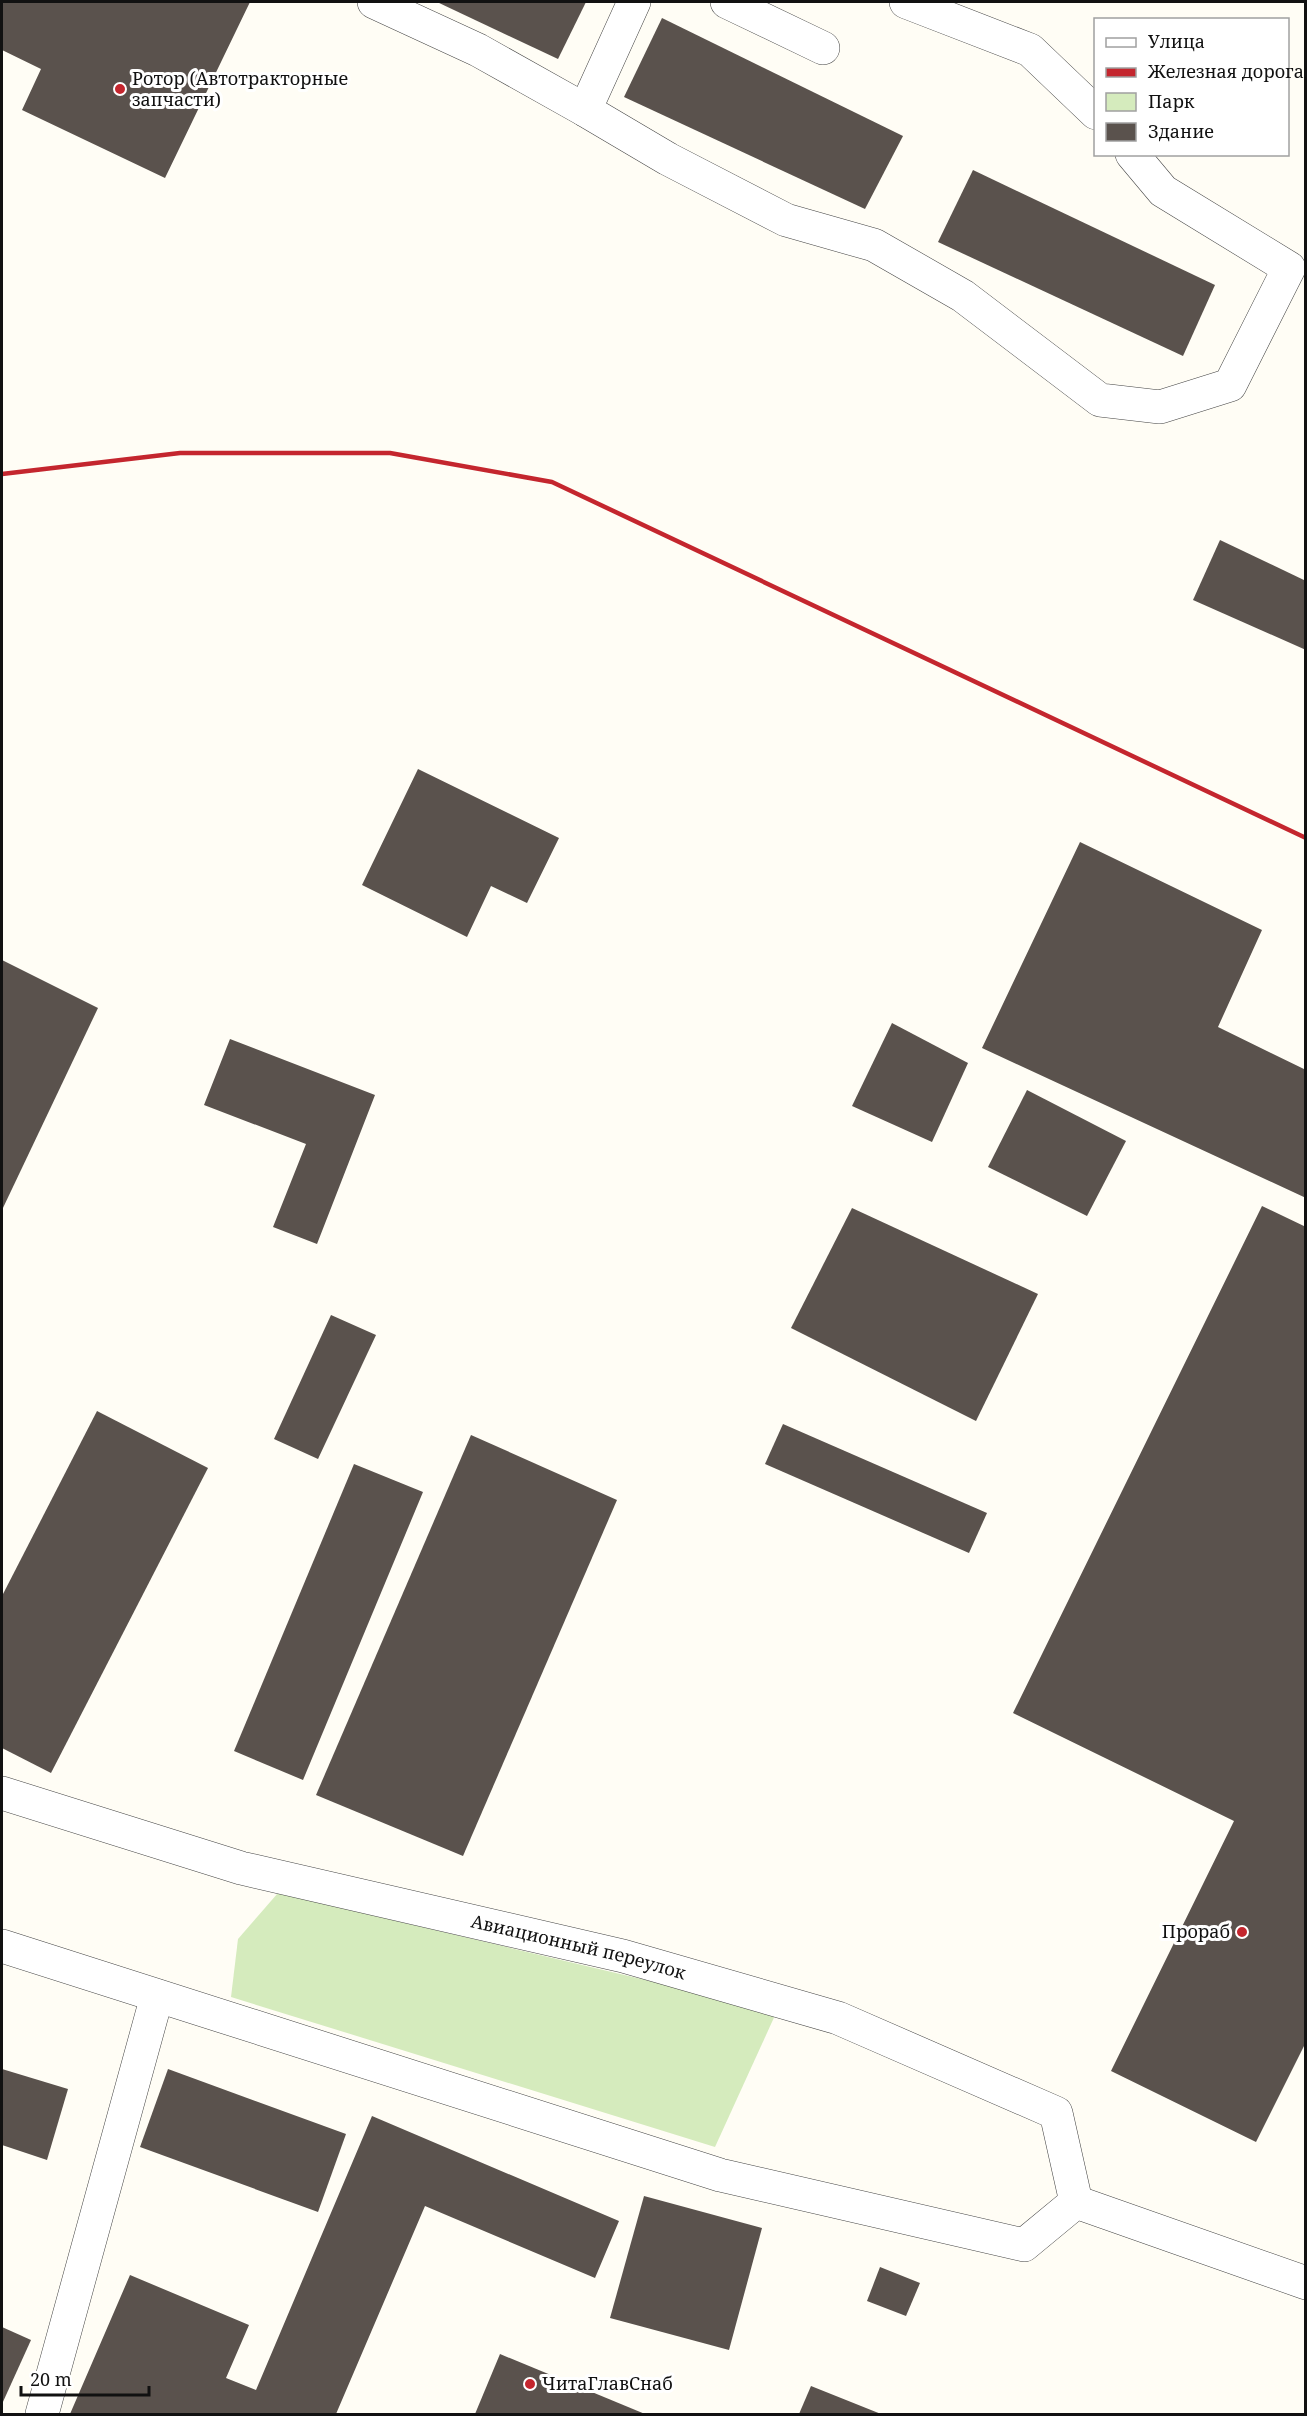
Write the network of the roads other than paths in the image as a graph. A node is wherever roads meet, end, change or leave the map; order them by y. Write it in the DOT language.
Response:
graph roads {
  1 [pos="374,2"];
  2 [pos="634,2"];
  3 [pos="727,2"];
  4 [pos="906,2"];
  5 [pos="823,48"];
  6 [pos="585,110"];
  7 [pos="1094,112"];
  8 [pos="1134,156"];
  9 [pos="2,1793"];
  10 [pos="2,1946"];
  11 [pos="157,1996"];
  12 [pos="1076,2202"];
  13 [pos="1305,2283"];
  14 [pos="42,2415"];
  1 -- 6 [label="street"];
  2 -- 6 [label="street"];
  3 -- 5 [label="street"];
  4 -- 7 [label="street"];
  6 -- 8 [label="street"];
  9 -- 12 [label="street, Авиационный переулок"];
  10 -- 11 [label="street"];
  11 -- 12 [label="street"];
  11 -- 14 [label="street"];
  12 -- 13 [label="street"];
}
